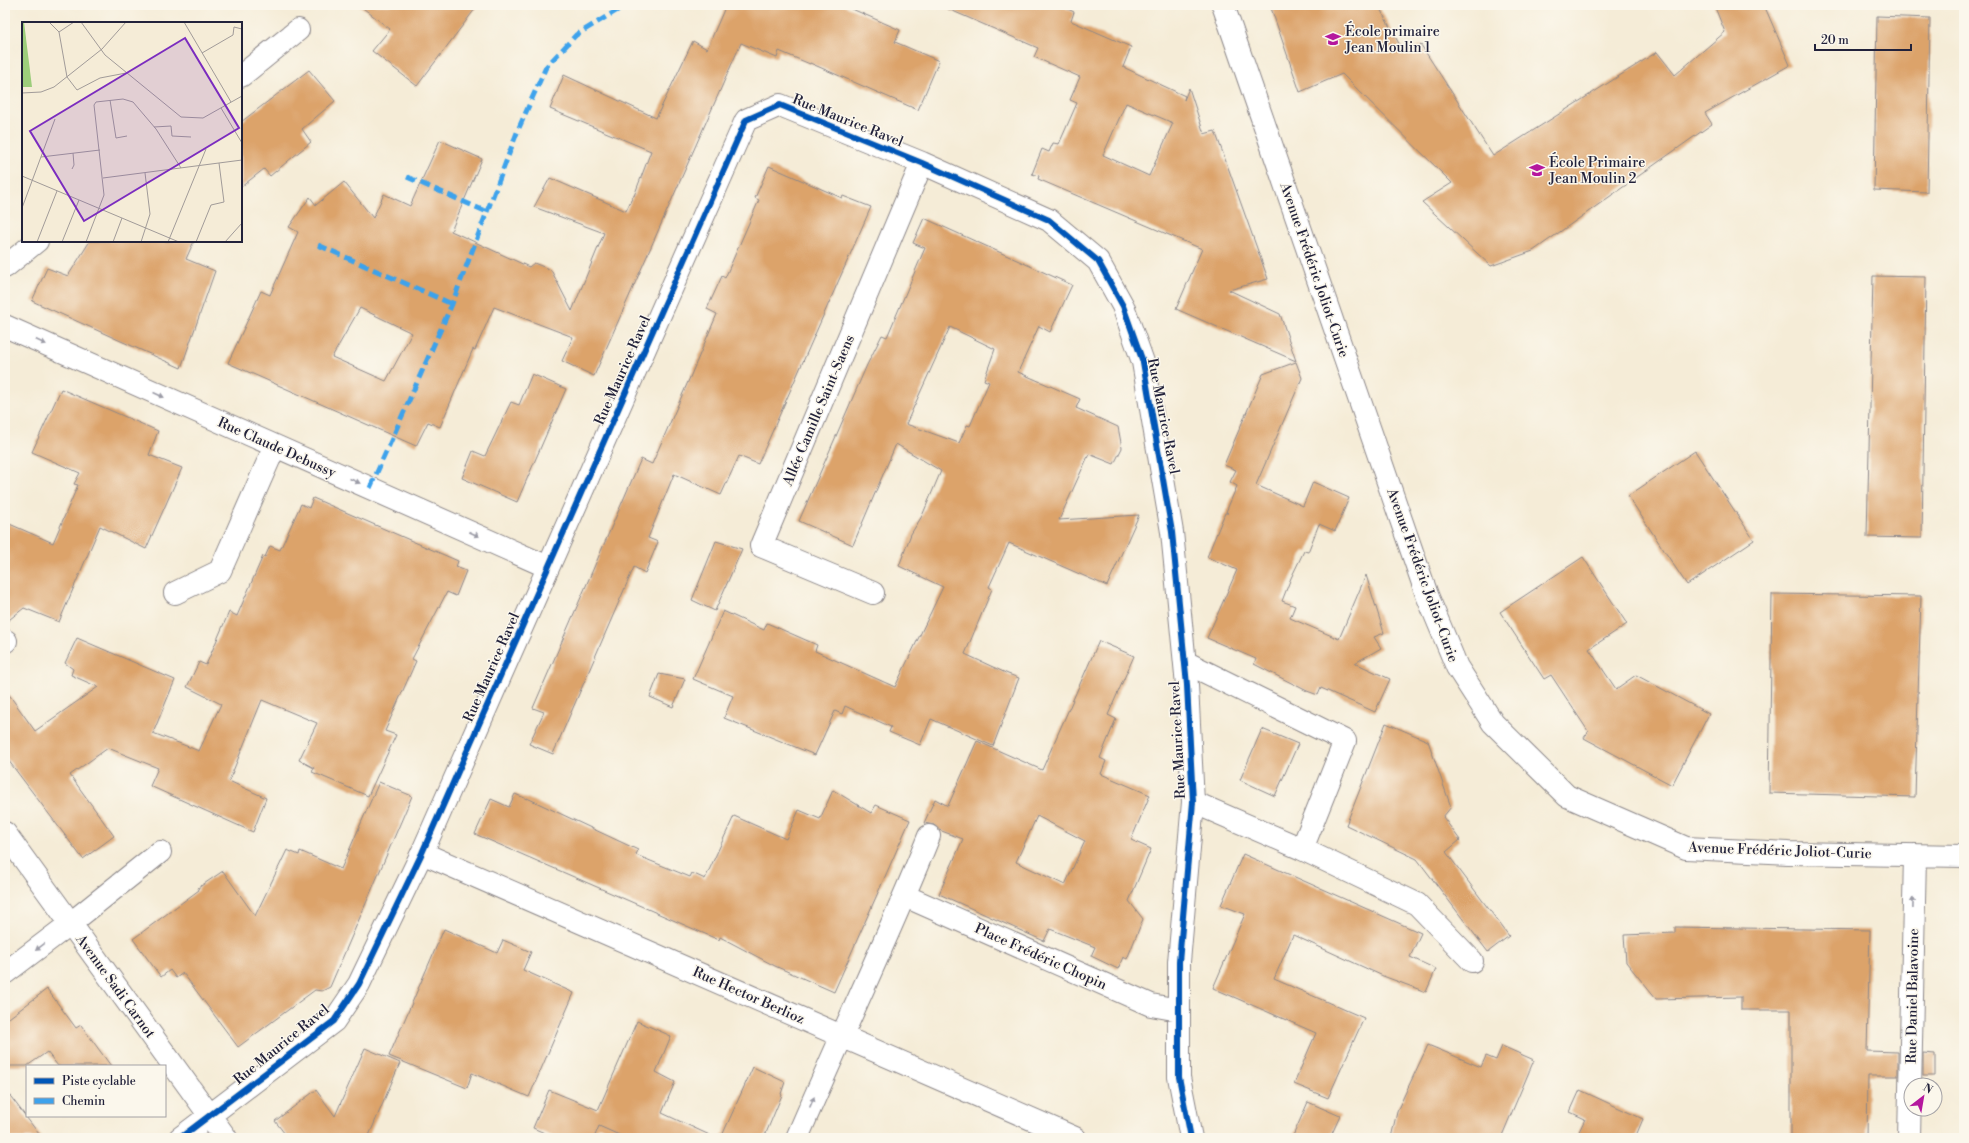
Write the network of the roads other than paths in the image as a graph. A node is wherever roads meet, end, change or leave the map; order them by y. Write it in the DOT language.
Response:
graph roads {
  1 [pos="1223,5"];
  2 [pos="298,30"];
  3 [pos="242,75"];
  4 [pos="922,163"];
  5 [pos="36,242"];
  6 [pos="5,267"];
  7 [pos="5,326"];
  8 [pos="275,446"];
  9 [pos="548,567"];
  10 [pos="175,593"];
  11 [pos="873,593"];
  12 [pos="1185,662"];
  13 [pos="1193,802"];
  14 [pos="5,833"];
  15 [pos="929,836"];
  16 [pos="1302,849"];
  17 [pos="160,852"];
  18 [pos="422,853"];
  19 [pos="1916,855"];
  20 [pos="1964,856"];
  21 [pos="905,896"];
  22 [pos="71,923"];
  23 [pos="1472,961"];
  24 [pos="5,973"];
  25 [pos="1179,1010"];
  26 [pos="841,1035"];
  27 [pos="210,1116"];
  28 [pos="180,1138"];
  29 [pos="226,1138"];
  30 [pos="796,1138"];
  31 [pos="1075,1138"];
  32 [pos="1191,1138"];
  33 [pos="1909,1138"];
  1 -- 19 [label="street, Avenue Frédéric Joliot-Curie"];
  2 -- 3 [label="street"];
  4 -- 9 [label="street, Rue Maurice Ravel"];
  4 -- 11 [label="street, Allée Camille Saint-Saens"];
  4 -- 12 [label="street, Rue Maurice Ravel"];
  5 -- 6 [label="street"];
  7 -- 8 [label="street, Rue Claude Debussy, one-way"];
  8 -- 9 [label="street, Rue Claude Debussy, one-way"];
  8 -- 10 [label="street"];
  9 -- 18 [label="street, Rue Maurice Ravel"];
  12 -- 13 [label="street, Rue Maurice Ravel"];
  12 -- 16 [label="street, Rue Maurice Ravel"];
  13 -- 16 [label="street, Rue Maurice Ravel"];
  13 -- 25 [label="street, Rue Maurice Ravel"];
  14 -- 22 [label="street, Avenue Sadi Carnot"];
  15 -- 21 [label="street"];
  16 -- 23 [label="street, Rue Maurice Ravel"];
  17 -- 22 [label="street"];
  18 -- 26 [label="street, Rue Hector Berlioz"];
  18 -- 27 [label="street, Rue Maurice Ravel"];
  19 -- 20 [label="street, Avenue Frédéric Joliot-Curie"];
  33 -- 19 [label="street, Rue Daniel Balavoine, one-way"];
  21 -- 25 [label="street, Place Frédéric Chopin"];
  21 -- 26 [label="street"];
  22 -- 24 [label="street, one-way"];
  22 -- 27 [label="street, Avenue Sadi Carnot"];
  25 -- 32 [label="street, Rue Maurice Ravel"];
  30 -- 26 [label="street, one-way"];
  26 -- 31 [label="street, Rue Hector Berlioz"];
  27 -- 28 [label="street, Rue Maurice Ravel"];
  27 -- 29 [label="street, Avenue Sadi Carnot"];
}
